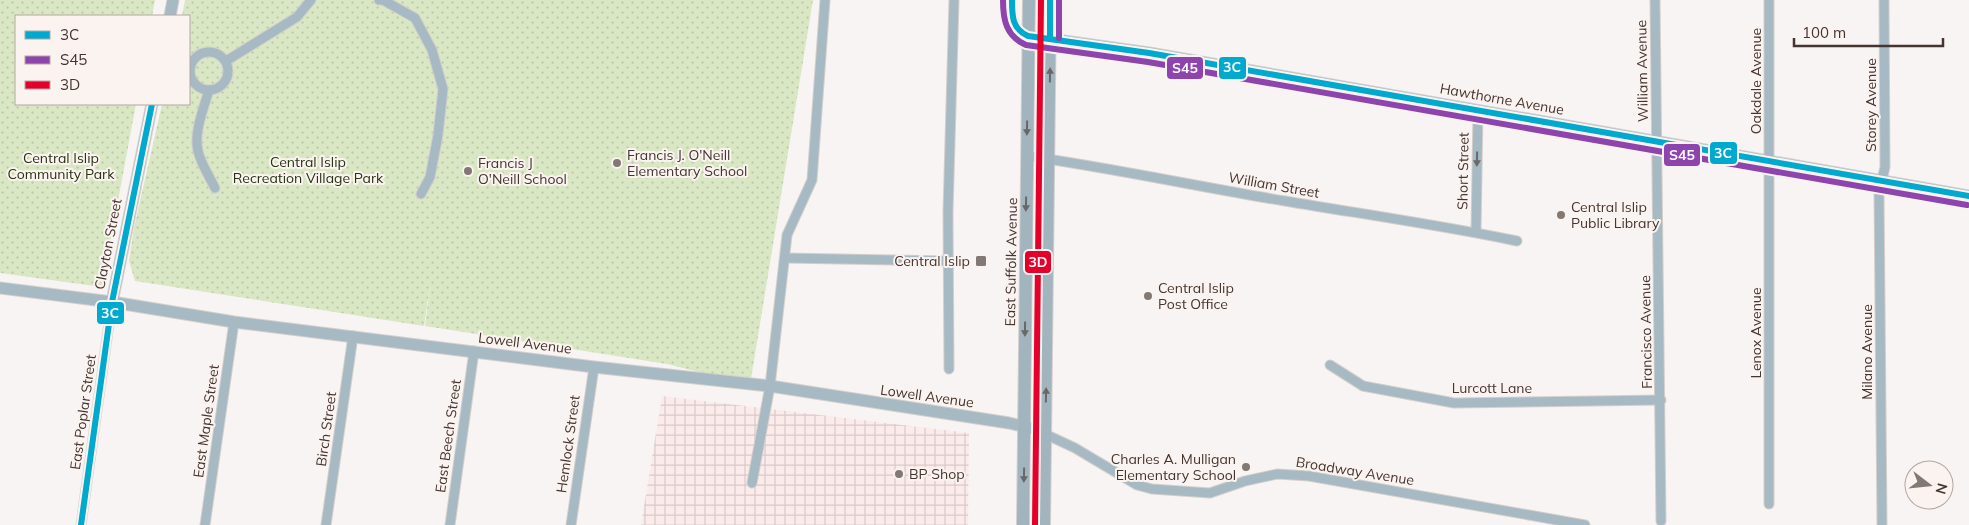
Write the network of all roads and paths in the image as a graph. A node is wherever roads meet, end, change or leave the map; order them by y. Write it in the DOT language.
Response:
graph roads {
  1 [pos="173,0"];
  2 [pos="310,0"];
  3 [pos="379,0"];
  4 [pos="824,0"];
  5 [pos="954,0"];
  6 [pos="1028,0"];
  7 [pos="1050,0"];
  8 [pos="1655,0"];
  9 [pos="1769,0"];
  10 [pos="1884,0"];
  11 [pos="170,15"];
  12 [pos="1028,36"];
  13 [pos="1050,38"];
  14 [pos="226,61"];
  15 [pos="190,67"];
  16 [pos="209,90"];
  17 [pos="152,105"];
  18 [pos="1478,110"];
  19 [pos="1657,142"];
  20 [pos="1027,156"];
  21 [pos="1049,159"];
  22 [pos="1770,162"];
  23 [pos="1882,179"];
  24 [pos="215,188"];
  25 [pos="421,194"];
  26 [pos="1969,196"];
  27 [pos="1476,232"];
  28 [pos="1517,241"];
  29 [pos="785,258"];
  30 [pos="948,261"];
  31 [pos="0,288"];
  32 [pos="112,302"];
  33 [pos="234,322"];
  34 [pos="353,336"];
  35 [pos="474,351"];
  36 [pos="1330,365"];
  37 [pos="594,367"];
  38 [pos="950,369"];
  39 [pos="770,386"];
  40 [pos="1661,400"];
  41 [pos="1024,426"];
  42 [pos="1045,434"];
  43 [pos="752,483"];
  44 [pos="1769,504"];
  45 [pos="1661,521"];
  46 [pos="81,525"];
  47 [pos="205,525"];
  48 [pos="326,525"];
  49 [pos="450,525"];
  50 [pos="571,525"];
  51 [pos="1023,525"];
  52 [pos="1044,525"];
  53 [pos="1585,525"];
  54 [pos="1882,525"];
  1 -- 11 [label="street"];
  2 -- 14 [label="street"];
  3 -- 25 [label="street"];
  4 -- 29 [label="street"];
  5 -- 30 [label="street"];
  6 -- 12 [label="main road, East Suffolk Avenue"];
  7 -- 13 [label="main road"];
  8 -- 19 [label="street, William Avenue"];
  9 -- 22 [label="street, Oakdale Avenue"];
  10 -- 23 [label="street, Storey Avenue"];
  12 -- 13 [label="street, Hawthorne Avenue"];
  12 -- 20 [label="main road, East Suffolk Avenue, one-way"];
  13 -- 18 [label="street, Hawthorne Avenue"];
  21 -- 13 [label="main road, one-way"];
  14 -- 15 [label="street"];
  14 -- 16 [label="street"];
  15 -- 16 [label="street"];
  16 -- 24 [label="street"];
  17 -- 32 [label="street, Clayton Street"];
  18 -- 19 [label="street, Hawthorne Avenue"];
  18 -- 27 [label="street, Short Street, one-way"];
  19 -- 22 [label="street, Hawthorne Avenue"];
  19 -- 40 [label="street, Francisco Avenue"];
  20 -- 21 [label="street, William Street"];
  20 -- 41 [label="main road, East Suffolk Avenue, one-way"];
  21 -- 27 [label="street, William Street"];
  42 -- 21 [label="main road, one-way"];
  22 -- 23 [label="street, Hawthorne Avenue"];
  22 -- 44 [label="street, Lenox Avenue"];
  23 -- 26 [label="street, Hawthorne Avenue"];
  23 -- 54 [label="street, Milano Avenue"];
  27 -- 28 [label="street, William Street"];
  29 -- 30 [label="street"];
  29 -- 39 [label="street"];
  30 -- 38 [label="street"];
  31 -- 32 [label="street, Lowell Avenue"];
  32 -- 33 [label="street, Lowell Avenue"];
  32 -- 46 [label="street, East Poplar Street"];
  33 -- 34 [label="street, Lowell Avenue"];
  33 -- 47 [label="street, East Maple Street"];
  34 -- 35 [label="street, Lowell Avenue"];
  34 -- 48 [label="street, Birch Street"];
  35 -- 37 [label="street, Lowell Avenue"];
  35 -- 49 [label="street, East Beech Street"];
  36 -- 40 [label="street, Lurcott Lane"];
  37 -- 39 [label="street, Lowell Avenue"];
  37 -- 50 [label="street, Hemlock Street"];
  39 -- 41 [label="street, Lowell Avenue"];
  39 -- 43 [label="street"];
  40 -- 45 [label="street, Francisco Avenue"];
  41 -- 42 [label="street, Lowell Avenue"];
  41 -- 51 [label="main road, East Suffolk Avenue, one-way"];
  42 -- 52 [label="main road"];
  42 -- 53 [label="street, Broadway Avenue"];
}
